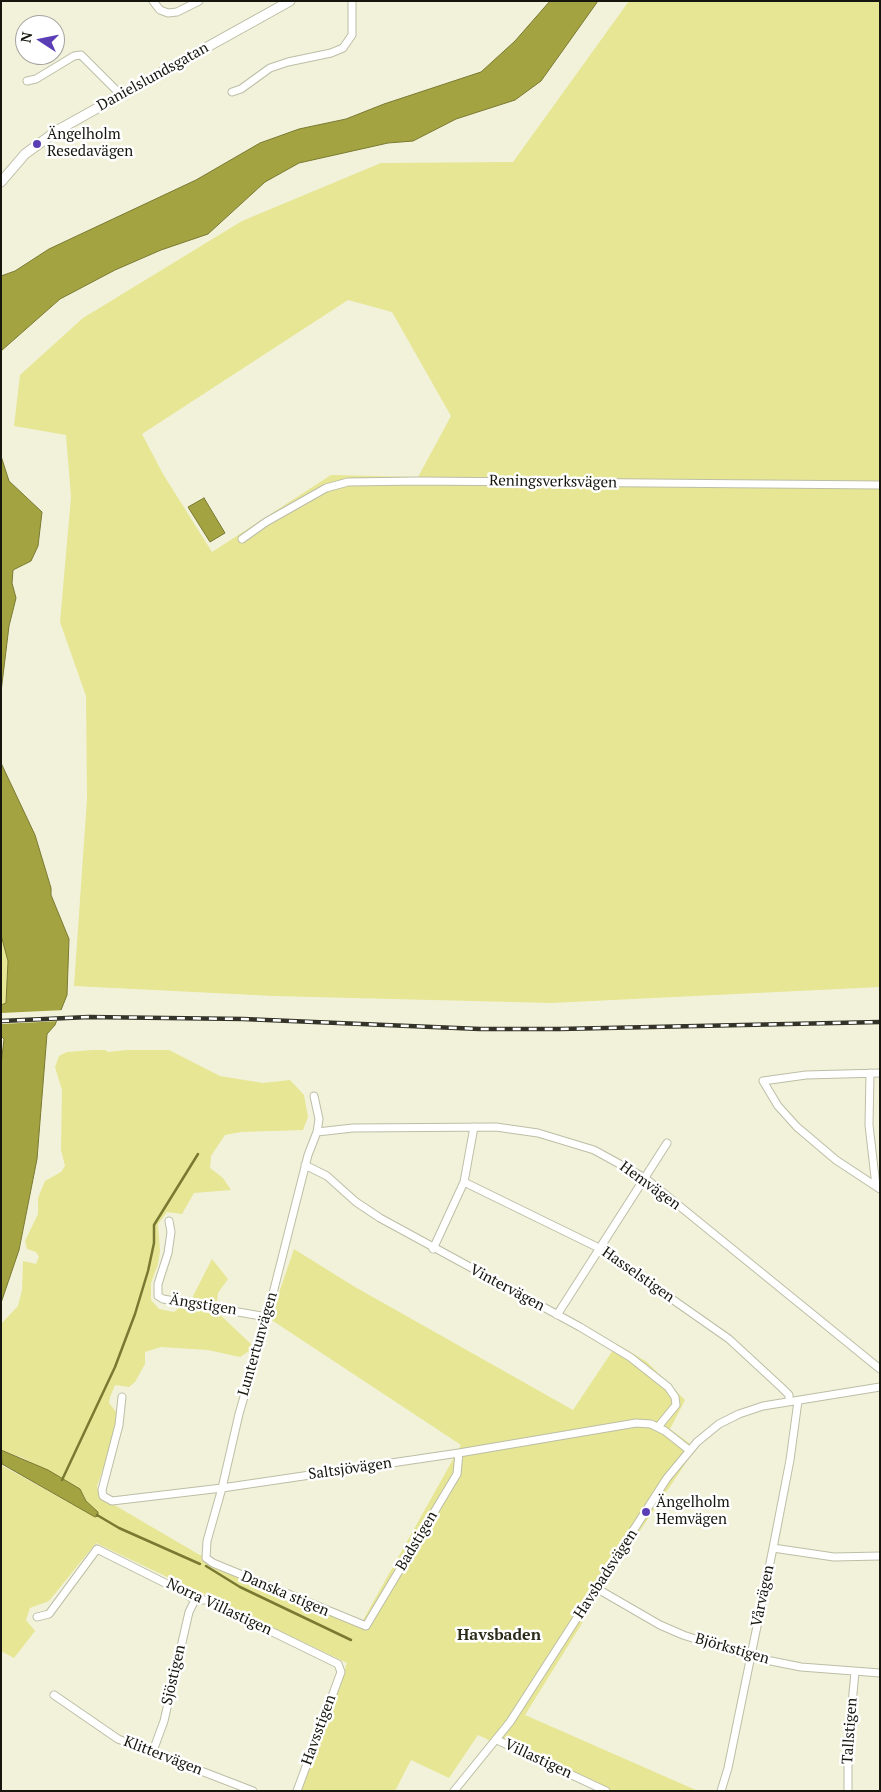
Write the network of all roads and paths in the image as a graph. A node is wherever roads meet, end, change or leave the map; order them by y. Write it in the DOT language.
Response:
graph roads {
  1 [pos="153,1"];
  2 [pos="199,1"];
  3 [pos="290,1"];
  4 [pos="352,1"];
  5 [pos="27,81"];
  6 [pos="232,92"];
  7 [pos="121,95"];
  8 [pos="2,179"];
  9 [pos="880,485"];
  10 [pos="242,539"];
  11 [pos="870,1073"];
  12 [pos="880,1073"];
  13 [pos="314,1096"];
  14 [pos="474,1127"];
  15 [pos="317,1132"];
  16 [pos="667,1143"];
  17 [pos="305,1165"];
  18 [pos="645,1178"];
  19 [pos="464,1182"];
  20 [pos="878,1187"];
  21 [pos="169,1221"];
  22 [pos="433,1248"];
  23 [pos="599,1248"];
  24 [pos="557,1315"];
  25 [pos="267,1317"];
  26 [pos="880,1369"];
  27 [pos="880,1387"];
  28 [pos="122,1397"];
  29 [pos="798,1400"];
  30 [pos="789,1401"];
  31 [pos="658,1427"];
  32 [pos="688,1450"];
  33 [pos="460,1453"];
  34 [pos="222,1488"];
  35 [pos="773,1548"];
  36 [pos="880,1556"];
  37 [pos="206,1558"];
  38 [pos="596,1588"];
  39 [pos="195,1600"];
  40 [pos="37,1618"];
  41 [pos="366,1626"];
  42 [pos="750,1657"];
  43 [pos="341,1669"];
  44 [pos="855,1672"];
  45 [pos="880,1673"];
  46 [pos="54,1695"];
  47 [pos="497,1740"];
  48 [pos="153,1751"];
  49 [pos="598,1789"];
  50 [pos="253,1791"];
  51 [pos="297,1791"];
  52 [pos="454,1791"];
  53 [pos="606,1791"];
  54 [pos="721,1791"];
  55 [pos="848,1791"];
  1 -- 2 [label="street"];
  3 -- 7 [label="street, Danielslundsgatan"];
  4 -- 6 [label="street"];
  5 -- 7 [label="street"];
  7 -- 8 [label="street, Danielslundsgatan"];
  9 -- 10 [label="street, Reningsverksvägen"];
  11 -- 12 [label="street"];
  11 -- 20 [label="street"];
  11 -- 20 [label="street"];
  13 -- 15 [label="street"];
  14 -- 15 [label="street, Hemvägen"];
  14 -- 18 [label="street, Hemvägen"];
  14 -- 19 [label="street"];
  15 -- 17 [label="street, Luntertunvägen"];
  16 -- 18 [label="street"];
  17 -- 22 [label="street, Vintervägen"];
  17 -- 25 [label="street, Luntertunvägen"];
  18 -- 23 [label="street"];
  18 -- 26 [label="street, Hemvägen"];
  19 -- 22 [label="street"];
  19 -- 23 [label="street, Hasselstigen"];
  21 -- 25 [label="street, Ängstigen"];
  22 -- 24 [label="street, Vintervägen"];
  23 -- 24 [label="street"];
  23 -- 30 [label="street, Hasselstigen"];
  24 -- 31 [label="street, Vintervägen"];
  25 -- 34 [label="street, Luntertunvägen"];
  27 -- 29 [label="street, Havsbadsvägen"];
  28 -- 34 [label="street, Saltsjövägen"];
  29 -- 30 [label="street, Havsbadsvägen"];
  29 -- 35 [label="street, Vårvägen"];
  30 -- 32 [label="street, Havsbadsvägen"];
  31 -- 32 [label="street, Saltsjövägen"];
  31 -- 33 [label="street, Saltsjövägen"];
  32 -- 38 [label="street, Havsbadsvägen"];
  33 -- 34 [label="street, Saltsjövägen"];
  33 -- 41 [label="street, Badstigen"];
  34 -- 37 [label="street, Luntertunvägen"];
  35 -- 36 [label="street"];
  35 -- 42 [label="street, Vårvägen"];
  37 -- 41 [label="street, Danska stigen"];
  38 -- 42 [label="street, Björkstigen"];
  38 -- 47 [label="street, Havsbadsvägen"];
  39 -- 40 [label="street, Norra Villastigen"];
  39 -- 43 [label="street, Norra Villastigen"];
  39 -- 48 [label="street, Sjöstigen"];
  42 -- 44 [label="street, Björkstigen"];
  42 -- 54 [label="street, Vårvägen"];
  43 -- 51 [label="street, Havsstigen"];
  44 -- 45 [label="street, Björkstigen"];
  44 -- 55 [label="street, Tallstigen"];
  46 -- 48 [label="street, Klittervägen"];
  47 -- 49 [label="street, Villastigen"];
  47 -- 52 [label="street, Havsbadsvägen"];
  48 -- 50 [label="street, Klittervägen"];
  49 -- 53 [label="street, Villastigen"];
}
